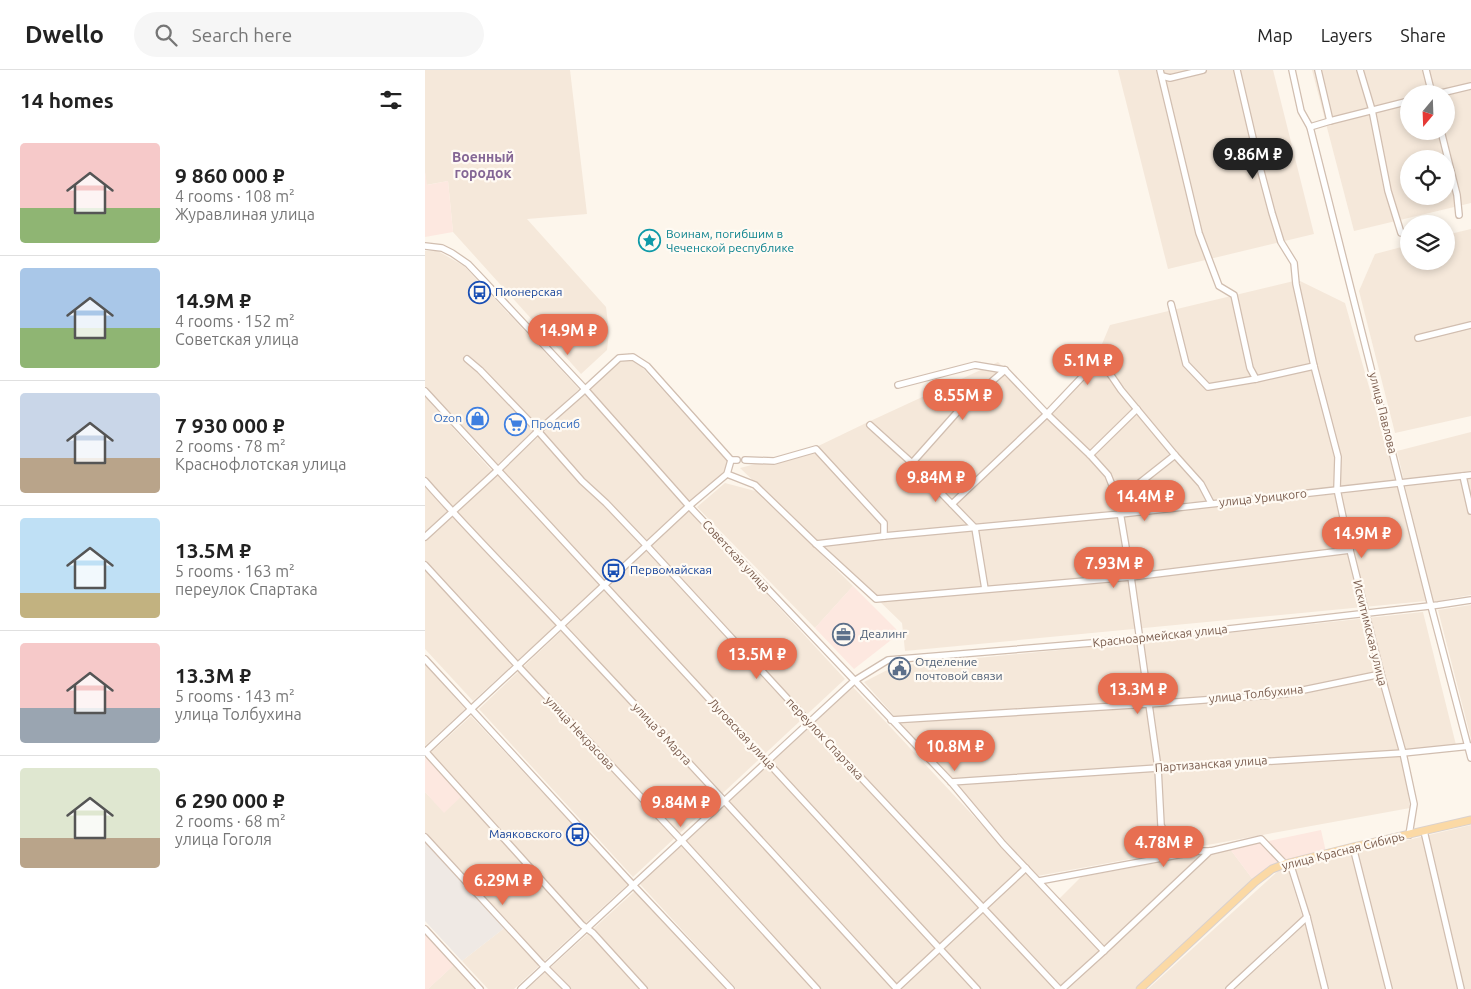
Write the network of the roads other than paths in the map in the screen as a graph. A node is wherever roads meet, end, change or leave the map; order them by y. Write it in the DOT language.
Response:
graph roads {
  1 [pos="1203,70"];
  2 [pos="1237,70"];
  3 [pos="1292,70"];
  4 [pos="1318,70"];
  5 [pos="1360,70"];
  6 [pos="1426,70"];
  7 [pos="1161,73"];
  8 [pos="1430,85"];
  9 [pos="1471,86"];
  10 [pos="1455,90"];
  11 [pos="1400,103"];
  12 [pos="1372,110"];
  13 [pos="1330,121"];
  14 [pos="1310,127"];
  15 [pos="1443,140"];
  16 [pos="1459,215"];
  17 [pos="1400,230"];
  18 [pos="425,246"];
  19 [pos="1171,304"];
  20 [pos="1471,325"];
  21 [pos="1418,338"];
  22 [pos="467,359"];
  23 [pos="1314,366"];
  24 [pos="1005,370"];
  25 [pos="1256,379"];
  26 [pos="898,385"];
  27 [pos="585,389"];
  28 [pos="425,391"];
  29 [pos="1137,409"];
  30 [pos="1047,414"];
  31 [pos="870,426"];
  32 [pos="537,430"];
  33 [pos="1090,455"];
  34 [pos="1175,455"];
  35 [pos="745,460"];
  36 [pos="912,463"];
  37 [pos="498,470"];
  38 [pos="727,474"];
  39 [pos="1471,475"];
  40 [pos="1463,476"];
  41 [pos="425,481"];
  42 [pos="1400,483"];
  43 [pos="1337,490"];
  44 [pos="1119,500"];
  45 [pos="1211,503"];
  46 [pos="952,504"];
  47 [pos="689,506"];
  48 [pos="1471,511"];
  49 [pos="452,512"];
  50 [pos="1121,514"];
  51 [pos="975,528"];
  52 [pos="884,536"];
  53 [pos="425,538"];
  54 [pos="816,544"];
  55 [pos="647,546"];
  56 [pos="1349,550"];
  57 [pos="425,564"];
  58 [pos="1131,577"];
  59 [pos="605,585"];
  60 [pos="985,589"];
  61 [pos="1471,600"];
  62 [pos="1431,606"];
  63 [pos="1365,613"];
  64 [pos="561,626"];
  65 [pos="1140,639"];
  66 [pos="425,659"];
  67 [pos="518,666"];
  68 [pos="1381,674"];
  69 [pos="854,681"];
  70 [pos="1149,704"];
  71 [pos="472,710"];
  72 [pos="891,720"];
  73 [pos="809,722"];
  74 [pos="1469,746"];
  75 [pos="425,751"];
  76 [pos="1403,753"];
  77 [pos="1471,758"];
  78 [pos="767,761"];
  79 [pos="1158,768"];
  80 [pos="951,782"];
  81 [pos="725,801"];
  82 [pos="1471,820"];
  83 [pos="1424,831"];
  84 [pos="1409,835"];
  85 [pos="425,837"];
  86 [pos="682,841"];
  87 [pos="1353,847"];
  88 [pos="1199,851"];
  89 [pos="1211,851"];
  90 [pos="1288,864"];
  91 [pos="1026,868"];
  92 [pos="1039,881"];
  93 [pos="634,886"];
  94 [pos="983,908"];
  95 [pos="1307,918"];
  96 [pos="587,928"];
  97 [pos="425,929"];
  98 [pos="940,948"];
  99 [pos="1104,951"];
  100 [pos="545,967"];
  101 [pos="1323,988"];
  102 [pos="480,989"];
  103 [pos="521,989"];
  104 [pos="567,989"];
  105 [pos="644,989"];
  106 [pos="731,989"];
  107 [pos="817,989"];
  108 [pos="897,989"];
  109 [pos="977,989"];
  110 [pos="1060,989"];
  111 [pos="1140,989"];
  112 [pos="1229,989"];
  113 [pos="1389,989"];
  114 [pos="1461,989"];
  1 -- 7 [label="street"];
  2 -- 23 [label="street, Искитимская улица"];
  3 -- 14 [label="street, улица Павлова"];
  4 -- 13 [label="street"];
  5 -- 12 [label="street"];
  6 -- 8 [label="street"];
  7 -- 25 [label="street"];
  9 -- 10 [label="street"];
  11 -- 12 [label="street"];
  12 -- 13 [label="street"];
  12 -- 17 [label="street"];
  13 -- 14 [label="street"];
  14 -- 42 [label="street, улица Павлова"];
  15 -- 16 [label="street"];
  18 -- 27 [label="street, Советская улица"];
  19 -- 25 [label="street"];
  20 -- 21 [label="street"];
  22 -- 32 [label="street, переулок Спартака"];
  23 -- 25 [label="street"];
  23 -- 43 [label="street, Искитимская улица"];
  24 -- 26 [label="street"];
  24 -- 30 [label="street"];
  24 -- 36 [label="street"];
  27 -- 32 [label="street"];
  27 -- 38 [label="street"];
  27 -- 47 [label="street, Советская улица"];
  28 -- 37 [label="street, Луговская улица"];
  29 -- 30 [label="street"];
  29 -- 33 [label="street"];
  29 -- 34 [label="street"];
  30 -- 33 [label="street"];
  30 -- 46 [label="street"];
  31 -- 36 [label="street"];
  32 -- 37 [label="street"];
  32 -- 55 [label="street, переулок Спартака"];
  33 -- 44 [label="street"];
  34 -- 44 [label="street"];
  34 -- 45 [label="street"];
  35 -- 52 [label="street"];
  36 -- 46 [label="street"];
  37 -- 49 [label="street"];
  37 -- 59 [label="street, Луговская улица"];
  38 -- 47 [label="street"];
  38 -- 54 [label="street"];
  39 -- 40 [label="street, улица Урицкого"];
  40 -- 42 [label="street, улица Урицкого"];
  40 -- 48 [label="street"];
  41 -- 49 [label="street, улица 8 Марта"];
  42 -- 43 [label="street, улица Урицкого"];
  42 -- 62 [label="street, улица Павлова"];
  43 -- 45 [label="street, улица Урицкого"];
  43 -- 56 [label="street, Искитимская улица"];
  44 -- 50 [label="street"];
  45 -- 50 [label="street, улица Урицкого"];
  46 -- 51 [label="street"];
  47 -- 55 [label="street"];
  47 -- 69 [label="street, Советская улица"];
  49 -- 53 [label="street"];
  49 -- 64 [label="street, улица 8 Марта"];
  50 -- 51 [label="street, улица Урицкого"];
  50 -- 58 [label="street"];
  51 -- 52 [label="street, улица Урицкого"];
  51 -- 60 [label="street"];
  52 -- 54 [label="street, улица Урицкого"];
  54 -- 60 [label="street"];
  55 -- 59 [label="street"];
  55 -- 73 [label="street, переулок Спартака"];
  56 -- 58 [label="street"];
  56 -- 63 [label="street, Искитимская улица"];
  57 -- 67 [label="street, улица Некрасова"];
  58 -- 60 [label="street"];
  58 -- 65 [label="street"];
  59 -- 64 [label="street"];
  59 -- 78 [label="street, Луговская улица"];
  61 -- 62 [label="street, Красноармейская улица"];
  62 -- 63 [label="street, Красноармейская улица"];
  62 -- 74 [label="street, улица Павлова"];
  63 -- 65 [label="street, Красноармейская улица"];
  63 -- 68 [label="street, Искитимская улица"];
  64 -- 67 [label="street"];
  64 -- 81 [label="street, улица 8 Марта"];
  65 -- 69 [label="street, Красноармейская улица"];
  65 -- 70 [label="street"];
  66 -- 71 [label="street"];
  67 -- 71 [label="street"];
  67 -- 86 [label="street, улица Некрасова"];
  68 -- 70 [label="street, улица Толбухина"];
  68 -- 76 [label="street, Искитимская улица"];
  69 -- 72 [label="street, Советская улица"];
  69 -- 73 [label="street, Красноармейская улица"];
  70 -- 72 [label="street, улица Толбухина"];
  70 -- 79 [label="street"];
  71 -- 75 [label="street"];
  71 -- 93 [label="street"];
  72 -- 80 [label="street, Советская улица"];
  73 -- 78 [label="street, Красноармейская улица"];
  73 -- 94 [label="street, переулок Спартака"];
  74 -- 76 [label="street, Партизанская улица"];
  74 -- 77 [label="street, улица Павлова"];
  75 -- 96 [label="street"];
  76 -- 79 [label="street, Партизанская улица"];
  76 -- 84 [label="street, Искитимская улица"];
  78 -- 81 [label="street, Красноармейская улица"];
  78 -- 98 [label="street, Луговская улица"];
  79 -- 80 [label="street, Партизанская улица"];
  79 -- 88 [label="street"];
  80 -- 91 [label="street, Советская улица"];
  81 -- 86 [label="street, Красноармейская улица"];
  81 -- 108 [label="street, улица 8 Марта"];
  82 -- 83 [label="main road, улица Красная Сибирь"];
  83 -- 84 [label="main road, улица Красная Сибирь"];
  83 -- 114 [label="street"];
  84 -- 87 [label="main road, улица Красная Сибирь"];
  85 -- 100 [label="street"];
  86 -- 93 [label="street, Красноармейская улица"];
  86 -- 107 [label="street, улица Некрасова"];
  87 -- 90 [label="main road, улица Красная Сибирь"];
  87 -- 113 [label="street"];
  88 -- 89 [label="street"];
  88 -- 92 [label="street"];
  89 -- 90 [label="street"];
  89 -- 99 [label="street"];
  90 -- 95 [label="street"];
  90 -- 111 [label="main road, улица Красная Сибирь"];
  91 -- 92 [label="street, Советская улица"];
  91 -- 94 [label="street"];
  92 -- 99 [label="street, Советская улица"];
  93 -- 96 [label="street, Красноармейская улица"];
  93 -- 106 [label="street"];
  94 -- 98 [label="street"];
  94 -- 110 [label="street, переулок Спартака"];
  95 -- 101 [label="street"];
  95 -- 112 [label="street"];
  96 -- 100 [label="street, Красноармейская улица"];
  96 -- 105 [label="street"];
  97 -- 102 [label="street"];
  98 -- 108 [label="street"];
  98 -- 109 [label="street, Луговская улица"];
  99 -- 110 [label="street"];
  100 -- 103 [label="street, Красноармейская улица"];
  100 -- 104 [label="street"];
}
